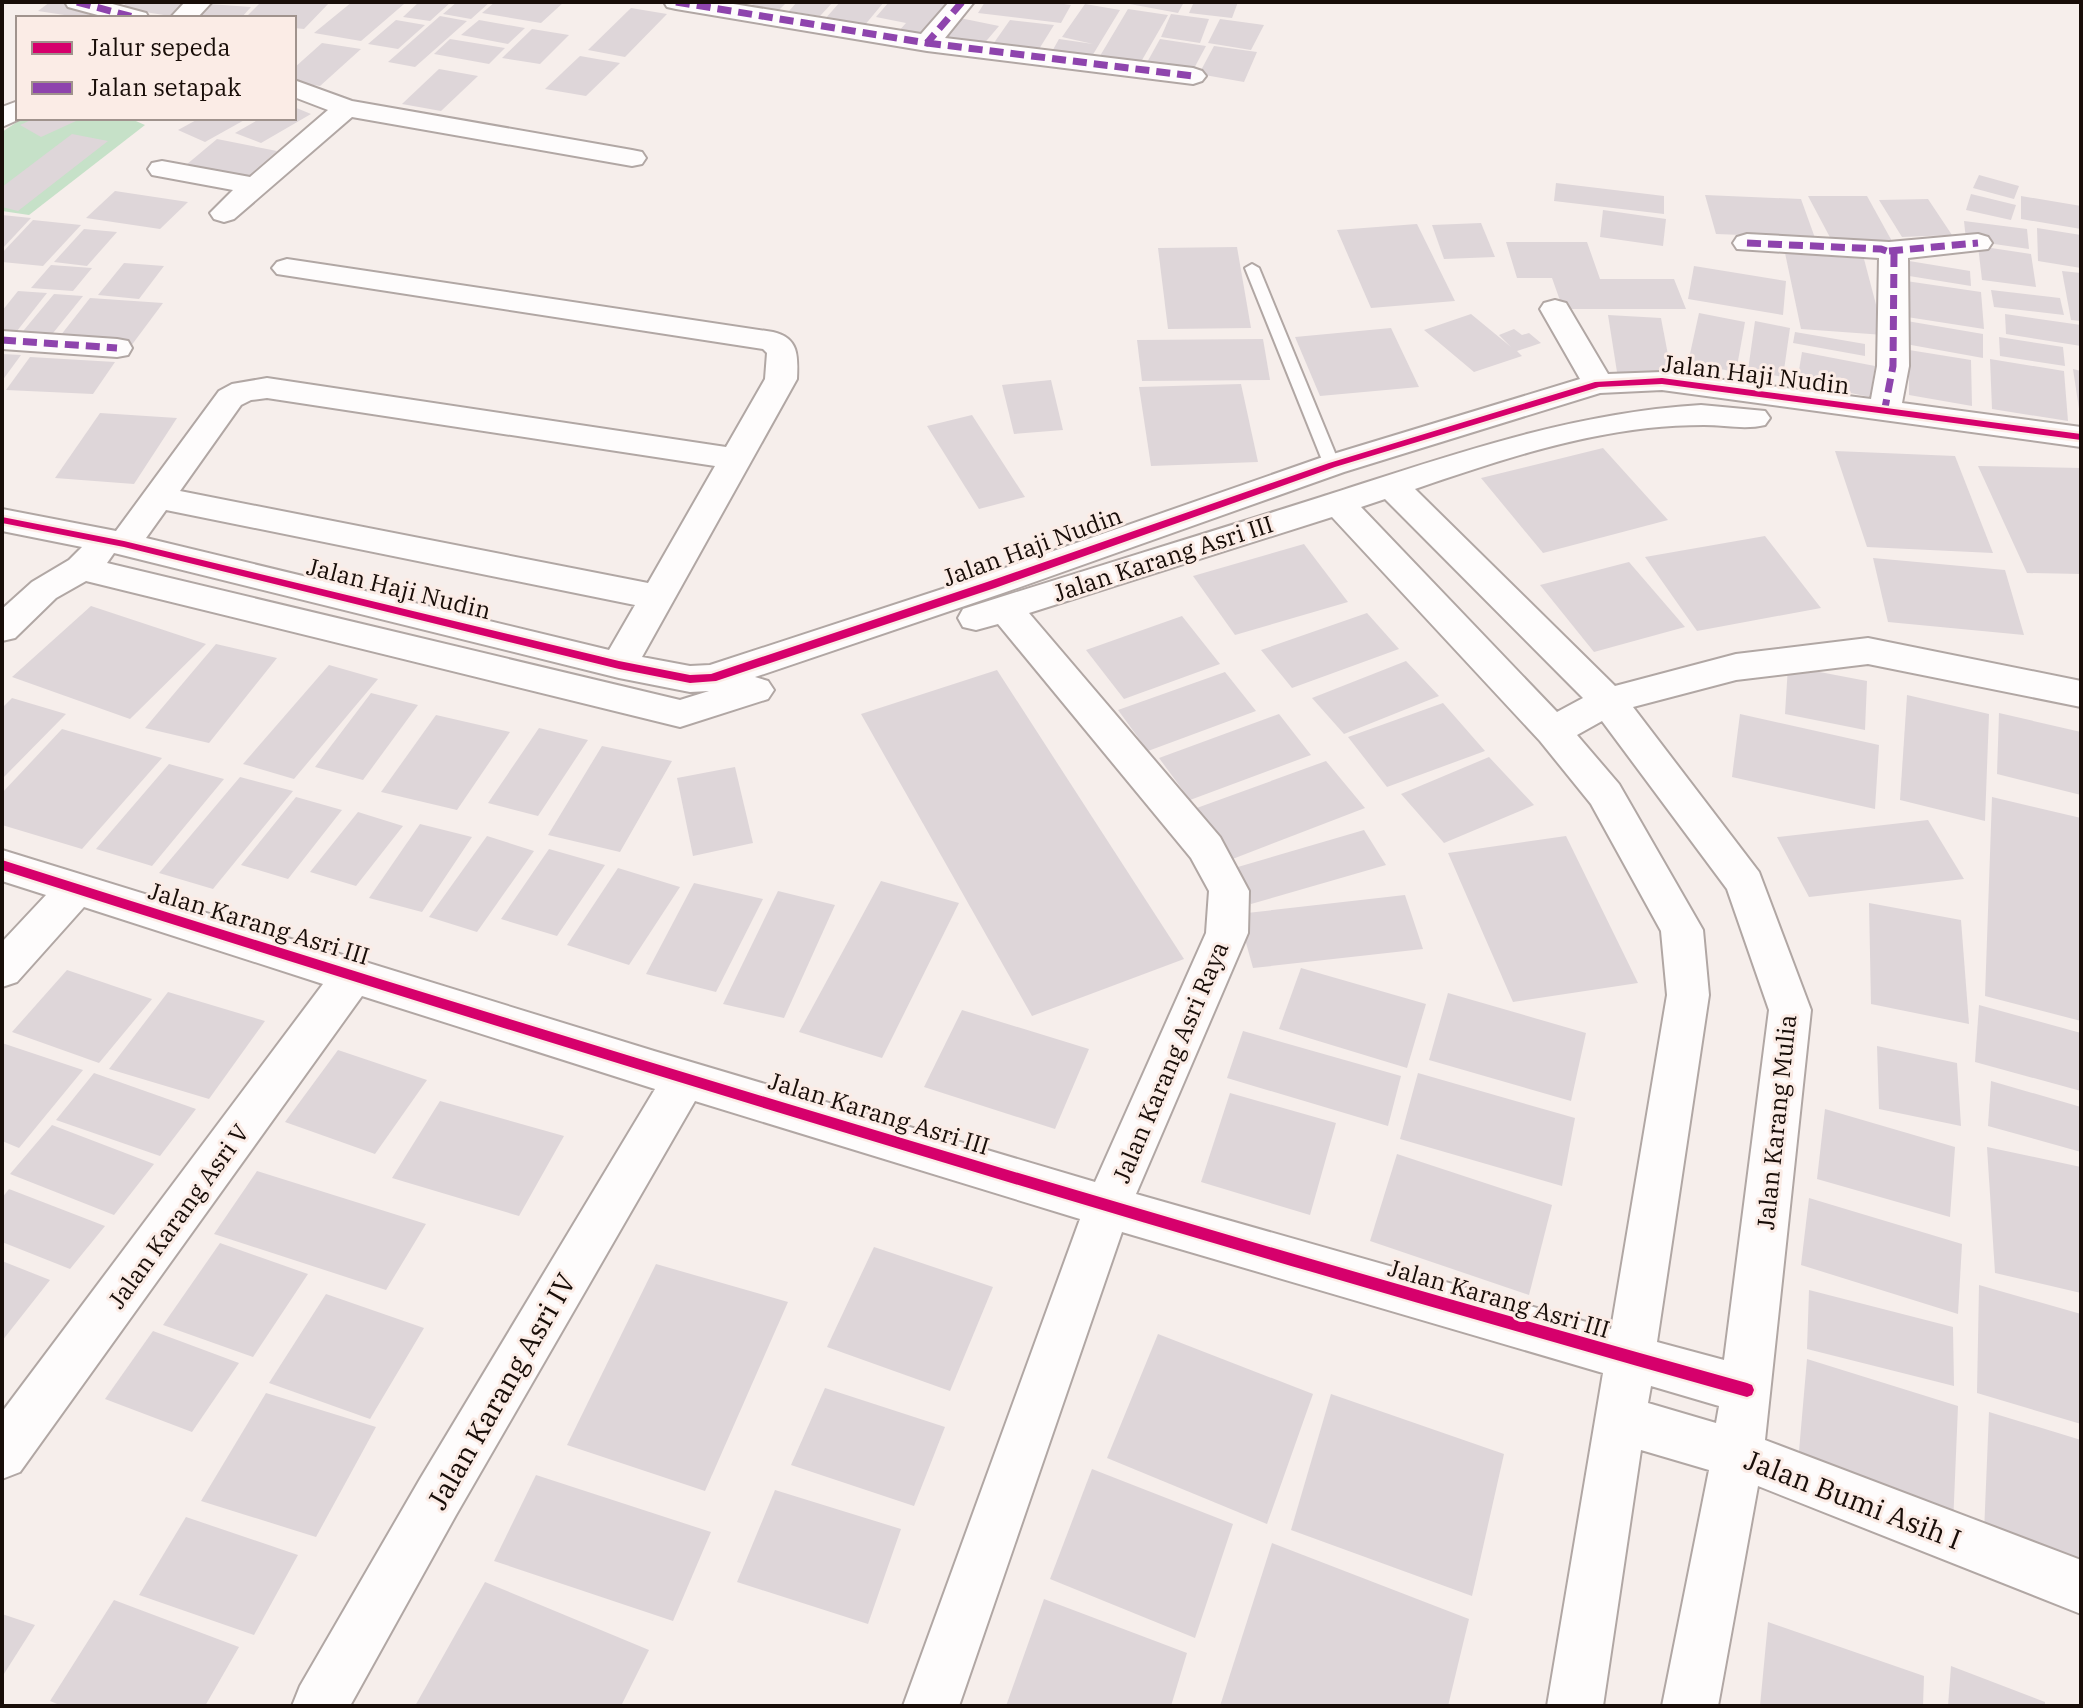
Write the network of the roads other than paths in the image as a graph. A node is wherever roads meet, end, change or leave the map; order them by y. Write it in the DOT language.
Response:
graph roads {
  1 [pos="77,2"];
  2 [pos="200,2"];
  3 [pos="676,2"];
  4 [pos="962,2"];
  5 [pos="130,16"];
  6 [pos="184,16"];
  7 [pos="927,43"];
  8 [pos="1193,76"];
  9 [pos="296,89"];
  10 [pos="346,108"];
  11 [pos="632,158"];
  12 [pos="162,169"];
  13 [pos="255,186"];
  14 [pos="224,213"];
  15 [pos="1747,243"];
  16 [pos="1978,243"];
  17 [pos="1889,251"];
  18 [pos="287,268"];
  19 [pos="1252,268"];
  20 [pos="1555,309"];
  21 [pos="2,340"];
  22 [pos="117,348"];
  23 [pos="1598,384"];
  24 [pos="1884,413"];
  25 [pos="1790,423"];
  26 [pos="2081,437"];
  27 [pos="736,459"];
  28 [pos="1335,484"];
  29 [pos="1390,484"];
  30 [pos="159,498"];
  31 [pos="2,520"];
  32 [pos="116,542"];
  33 [pos="81,568"];
  34 [pos="657,597"];
  35 [pos="1005,608"];
  36 [pos="2,629"];
  37 [pos="619,665"];
  38 [pos="2081,694"];
  39 [pos="1608,701"];
  40 [pos="1553,731"];
  41 [pos="2,865"];
  42 [pos="76,889"];
  43 [pos="2,970"];
  44 [pos="353,976"];
  45 [pos="686,1077"];
  46 [pos="1108,1206"];
  47 [pos="1631,1358"];
  48 [pos="1747,1390"];
  49 [pos="1622,1420"];
  50 [pos="2,1454"];
  51 [pos="1738,1454"];
  52 [pos="2081,1587"];
  53 [pos="320,1706"];
  54 [pos="931,1706"];
  55 [pos="1575,1706"];
  56 [pos="1690,1706"];
  1 -- 5 [label="street"];
  2 -- 6 [label="street"];
  3 -- 7 [label="street"];
  4 -- 7 [label="street"];
  7 -- 8 [label="street"];
  9 -- 10 [label="street"];
  10 -- 11 [label="street"];
  10 -- 13 [label="street"];
  12 -- 13 [label="street"];
  13 -- 14 [label="street"];
  15 -- 17 [label="street"];
  16 -- 17 [label="street"];
  17 -- 24 [label="street"];
  18 -- 27 [label="street"];
  19 -- 28 [label="lane"];
  20 -- 23 [label="street"];
  21 -- 22 [label="street"];
  23 -- 24 [label="street, Jalan Haji Nudin"];
  23 -- 28 [label="street, Jalan Haji Nudin"];
  24 -- 26 [label="street, Jalan Haji Nudin"];
  25 -- 29 [label="street, Jalan Karang Asri III"];
  27 -- 30 [label="street"];
  27 -- 34 [label="street"];
  28 -- 29 [label="street, Jalan Karang Asri III"];
  28 -- 35 [label="street, Jalan Karang Asri III"];
  28 -- 37 [label="street, Jalan Haji Nudin"];
  28 -- 40 [label="street"];
  29 -- 39 [label="street, Jalan Karang Mulia"];
  30 -- 32 [label="street"];
  30 -- 34 [label="street"];
  31 -- 32 [label="street, Jalan Haji Nudin"];
  32 -- 33 [label="street"];
  32 -- 37 [label="street, Jalan Haji Nudin"];
  33 -- 35 [label="street, Jalan Karang Asri III"];
  33 -- 36 [label="street"];
  34 -- 37 [label="street"];
  35 -- 46 [label="street, Jalan Karang Asri Raya"];
  38 -- 39 [label="street"];
  39 -- 40 [label="street"];
  39 -- 48 [label="street, Jalan Karang Mulia"];
  40 -- 47 [label="street"];
  41 -- 42 [label="street, Jalan Karang Asri III"];
  42 -- 43 [label="street"];
  42 -- 44 [label="street, Jalan Karang Asri III"];
  44 -- 45 [label="street, Jalan Karang Asri III"];
  44 -- 50 [label="street, Jalan Karang Asri V"];
  45 -- 46 [label="street, Jalan Karang Asri III"];
  45 -- 53 [label="street, Jalan Karang Asri IV"];
  46 -- 47 [label="street, Jalan Karang Asri III"];
  46 -- 54 [label="street, Jalan Karang Asri Raya"];
  47 -- 48 [label="street, Jalan Karang Asri III"];
  47 -- 49 [label="street"];
  48 -- 51 [label="street, Jalan Karang Mulia"];
  49 -- 51 [label="street, Jalan Bumi Asih I"];
  49 -- 55 [label="street"];
  51 -- 52 [label="street, Jalan Bumi Asih I"];
  51 -- 56 [label="street, Jalan Karang Mulia"];
}
